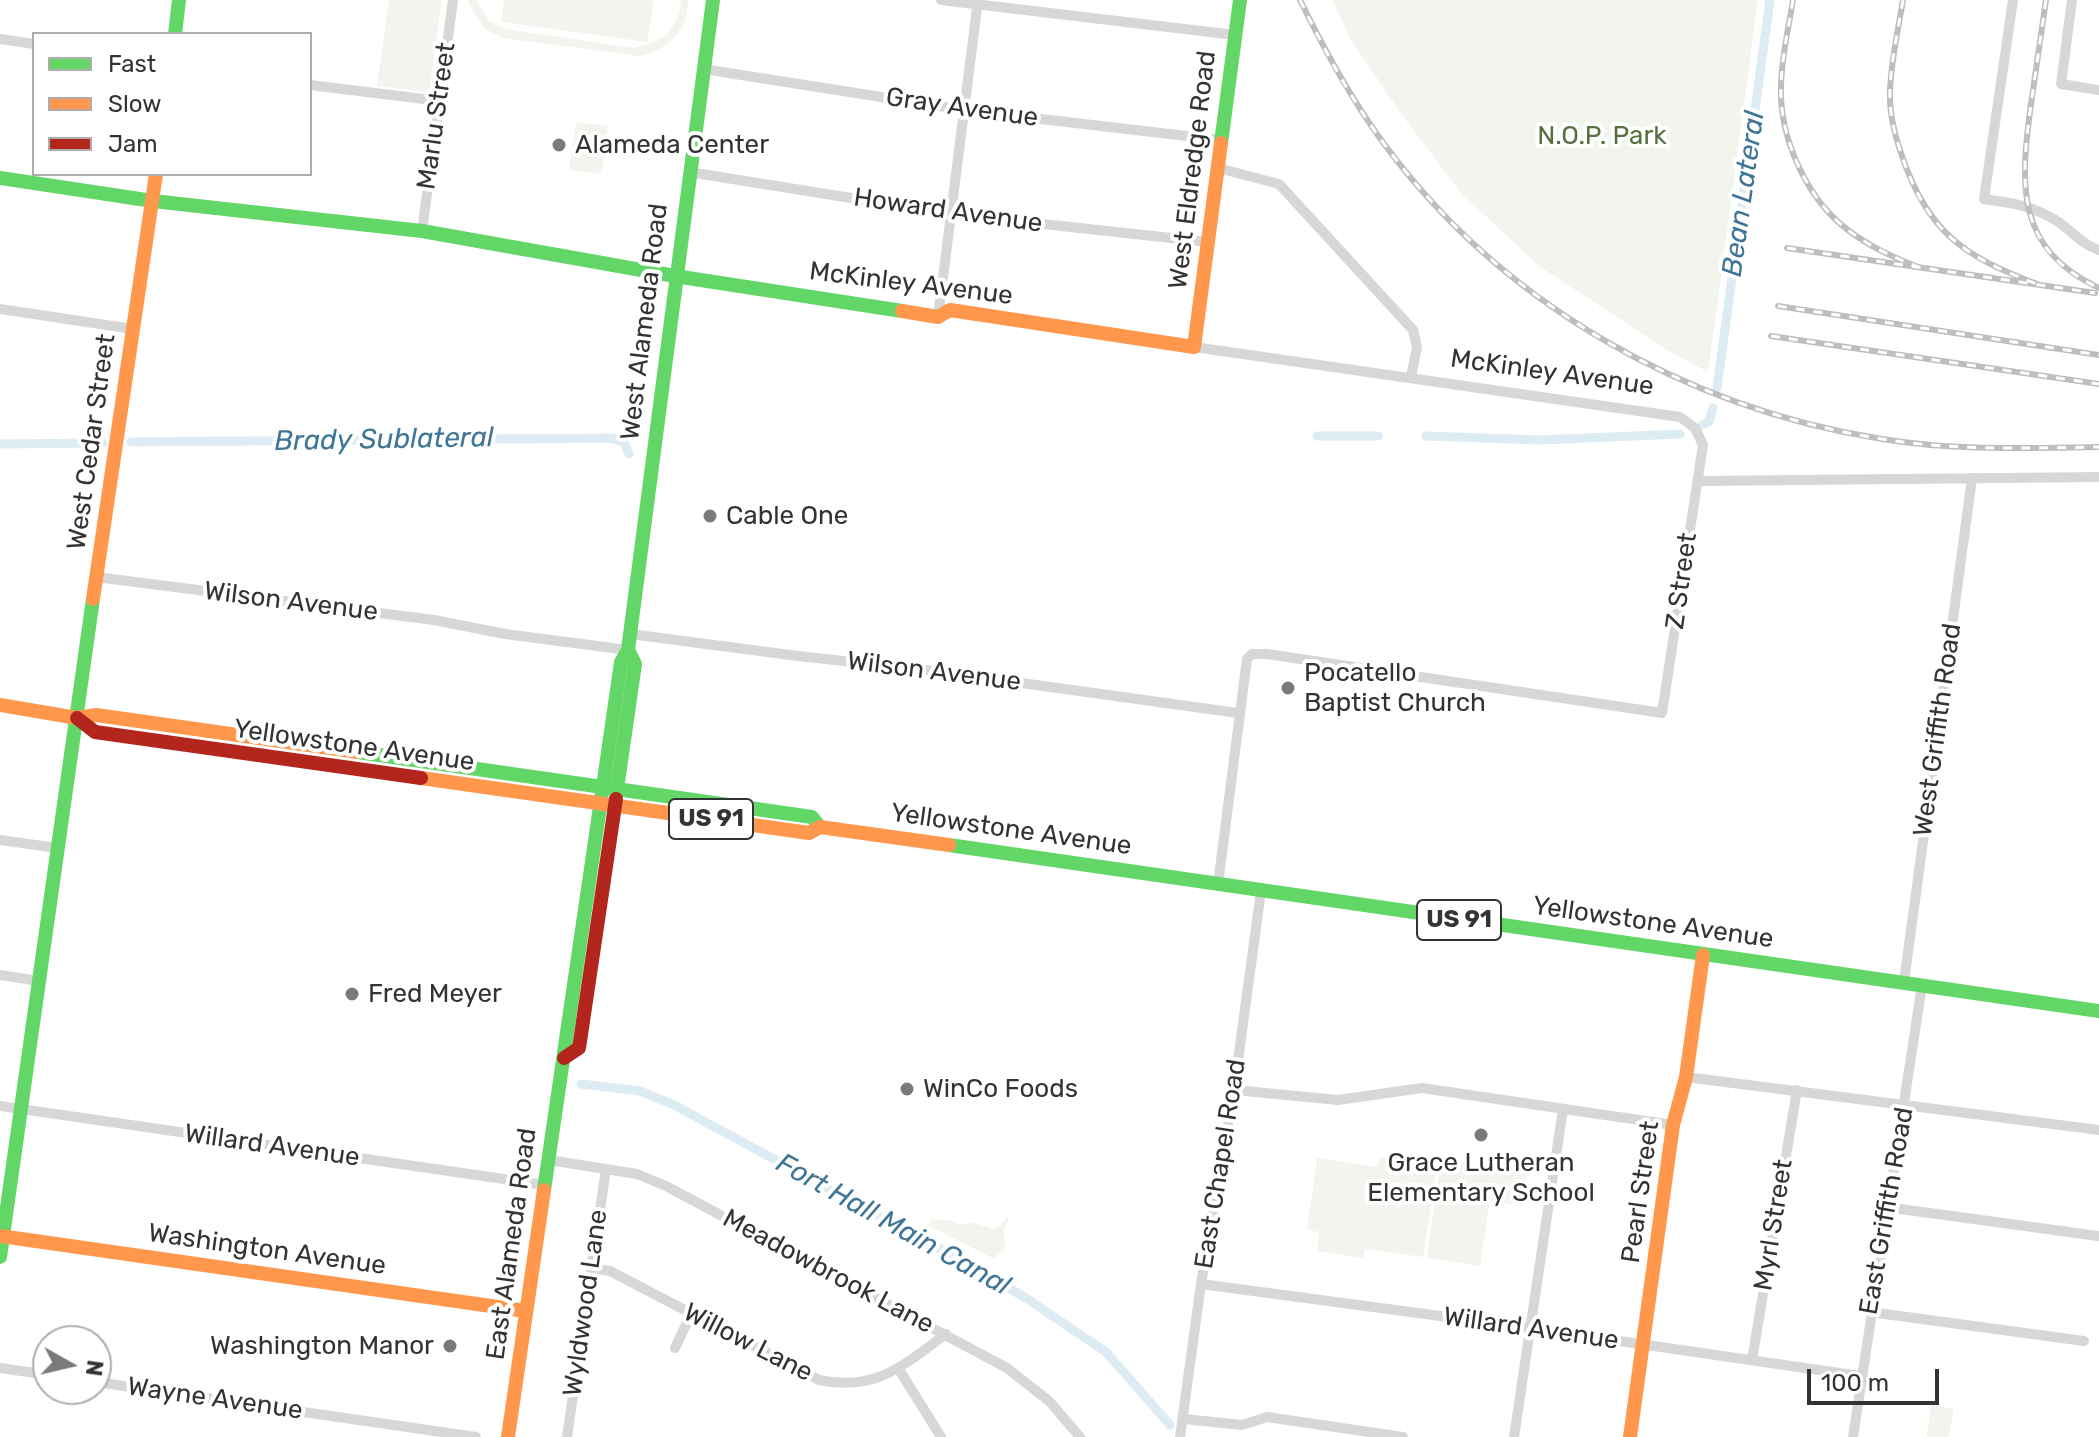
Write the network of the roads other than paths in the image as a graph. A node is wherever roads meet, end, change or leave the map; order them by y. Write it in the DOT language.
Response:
graph roads {
  1 [pos="179,0"];
  2 [pos="453,0"];
  3 [pos="713,0"];
  4 [pos="941,0"];
  5 [pos="1240,0"];
  6 [pos="2013,0"];
  7 [pos="2072,0"];
  8 [pos="978,3"];
  9 [pos="175,32"];
  10 [pos="1235,35"];
  11 [pos="0,39"];
  12 [pos="32,44"];
  13 [pos="703,69"];
  14 [pos="312,85"];
  15 [pos="2099,90"];
  16 [pos="440,101"];
  17 [pos="964,110"];
  18 [pos="1221,140"];
  19 [pos="1218,168"];
  20 [pos="689,172"];
  21 [pos="156,176"];
  22 [pos="0,178"];
  23 [pos="153,201"];
  24 [pos="951,214"];
  25 [pos="422,231"];
  26 [pos="1208,242"];
  27 [pos="2099,250"];
  28 [pos="675,276"];
  29 [pos="0,309"];
  30 [pos="938,317"];
  31 [pos="133,329"];
  32 [pos="1194,347"];
  33 [pos="1411,377"];
  34 [pos="1704,450"];
  35 [pos="2099,477"];
  36 [pos="1972,478"];
  37 [pos="1699,481"];
  38 [pos="96,577"];
  39 [pos="630,634"];
  40 [pos="628,650"];
  41 [pos="0,705"];
  42 [pos="1238,713"];
  43 [pos="77,718"];
  44 [pos="610,788"];
  45 [pos="607,805"];
  46 [pos="820,827"];
  47 [pos="0,840"];
  48 [pos="57,848"];
  49 [pos="1218,884"];
  50 [pos="1261,891"];
  51 [pos="1703,955"];
  52 [pos="0,975"];
  53 [pos="39,981"];
  54 [pos="1904,982"];
  55 [pos="1922,985"];
  56 [pos="2099,1011"];
  57 [pos="1686,1077"];
  58 [pos="1234,1090"];
  59 [pos="1797,1090"];
  60 [pos="0,1106"];
  61 [pos="1905,1106"];
  62 [pos="21,1109"];
  63 [pos="1563,1109"];
  64 [pos="1673,1125"];
  65 [pos="2099,1130"];
  66 [pos="549,1160"];
  67 [pos="606,1169"];
  68 [pos="545,1185"];
  69 [pos="1886,1207"];
  70 [pos="1,1236"];
  71 [pos="2098,1236"];
  72 [pos="0,1257"];
  73 [pos="592,1268"];
  74 [pos="1201,1284"];
  75 [pos="526,1311"];
  76 [pos="1870,1312"];
  77 [pos="691,1314"];
  78 [pos="1530,1328"];
  79 [pos="946,1334"];
  80 [pos="2084,1341"];
  81 [pos="1644,1346"];
  82 [pos="675,1348"];
  83 [pos="1752,1360"];
  84 [pos="0,1368"];
  85 [pos="898,1368"];
  86 [pos="32,1373"];
  87 [pos="1860,1376"];
  88 [pos="112,1384"];
  89 [pos="1184,1419"];
  90 [pos="476,1437"];
  91 [pos="508,1437"];
  92 [pos="567,1437"];
  93 [pos="941,1437"];
  94 [pos="1080,1437"];
  95 [pos="1180,1437"];
  96 [pos="1403,1437"];
  97 [pos="1514,1437"];
  98 [pos="1630,1437"];
  99 [pos="1853,1437"];
  1 -- 9 [label="main road"];
  2 -- 16 [label="street, Marlu Street"];
  3 -- 13 [label="main road, West Alameda Road"];
  4 -- 8 [label="street"];
  5 -- 10 [label="main road, West Eldredge Road"];
  6 -- 27 [label="street"];
  7 -- 15 [label="street"];
  8 -- 10 [label="street"];
  8 -- 17 [label="street"];
  10 -- 18 [label="main road, West Eldredge Road"];
  11 -- 12 [label="street"];
  13 -- 17 [label="street, Gray Avenue"];
  13 -- 20 [label="main road, West Alameda Road"];
  14 -- 16 [label="street"];
  16 -- 25 [label="street, Marlu Street"];
  17 -- 18 [label="street, Gray Avenue"];
  17 -- 24 [label="street"];
  18 -- 19 [label="main road, West Eldredge Road"];
  19 -- 26 [label="main road, West Eldredge Road"];
  19 -- 33 [label="street"];
  20 -- 24 [label="street, Howard Avenue"];
  20 -- 28 [label="main road, West Alameda Road"];
  21 -- 23 [label="main road, West Cedar Street"];
  22 -- 23 [label="main road, McKinley Avenue"];
  23 -- 25 [label="main road, McKinley Avenue"];
  23 -- 31 [label="main road, West Cedar Street"];
  24 -- 26 [label="street, Howard Avenue"];
  24 -- 30 [label="street"];
  25 -- 28 [label="main road, McKinley Avenue"];
  26 -- 32 [label="main road, West Eldredge Road"];
  28 -- 30 [label="main road, McKinley Avenue"];
  28 -- 39 [label="main road, West Alameda Road"];
  29 -- 31 [label="street"];
  30 -- 32 [label="main road, McKinley Avenue"];
  31 -- 38 [label="main road, West Cedar Street"];
  32 -- 33 [label="street, McKinley Avenue"];
  33 -- 34 [label="street, McKinley Avenue"];
  34 -- 37 [label="street, Z Street"];
  35 -- 36 [label="street"];
  36 -- 37 [label="street"];
  36 -- 54 [label="street, West Griffith Road"];
  37 -- 42 [label="street, Z Street"];
  38 -- 40 [label="street, Wilson Avenue"];
  38 -- 43 [label="main road, West Cedar Street"];
  39 -- 40 [label="main road, West Alameda Road"];
  39 -- 42 [label="street, Wilson Avenue"];
  40 -- 44 [label="main road, West Alameda Road"];
  41 -- 43 [label="main road, Yellowstone Avenue"];
  42 -- 49 [label="street"];
  43 -- 44 [label="main road, Yellowstone Avenue"];
  43 -- 45 [label="main road, Yellowstone Avenue"];
  43 -- 48 [label="main road, West Cedar Street"];
  44 -- 45 [label="main road, West Alameda Road"];
  44 -- 46 [label="main road, Yellowstone Avenue / US 91"];
  45 -- 46 [label="main road, Yellowstone Avenue / US 91"];
  45 -- 66 [label="main road, East Alameda Road"];
  46 -- 49 [label="main road, Yellowstone Avenue / US 91"];
  47 -- 48 [label="street"];
  48 -- 53 [label="main road, West Cedar Street"];
  49 -- 50 [label="main road, Yellowstone Avenue / US 91"];
  50 -- 51 [label="main road, Yellowstone Avenue / US 91"];
  50 -- 58 [label="street, East Chapel Road"];
  51 -- 54 [label="main road, Yellowstone Avenue / US 91"];
  51 -- 57 [label="main road, Pearl Street"];
  52 -- 53 [label="street"];
  53 -- 62 [label="main road, West Cedar Street"];
  54 -- 55 [label="main road, Yellowstone Avenue / US 91"];
  55 -- 56 [label="main road, Yellowstone Avenue / US 91"];
  55 -- 61 [label="street, East Griffith Road"];
  57 -- 59 [label="street"];
  57 -- 64 [label="main road, Pearl Street"];
  58 -- 63 [label="street"];
  58 -- 74 [label="street, East Chapel Road"];
  59 -- 61 [label="street"];
  59 -- 83 [label="street, Myrl Street"];
  60 -- 62 [label="street, Willard Avenue"];
  61 -- 65 [label="street"];
  61 -- 69 [label="street, East Griffith Road"];
  62 -- 68 [label="street, Willard Avenue"];
  62 -- 70 [label="main road, West Cedar Street"];
  63 -- 64 [label="street"];
  63 -- 78 [label="street"];
  64 -- 81 [label="main road, Pearl Street"];
  66 -- 67 [label="street, Meadowbrook Lane"];
  66 -- 68 [label="main road, East Alameda Road"];
  67 -- 73 [label="street, Wyldwood Lane"];
  67 -- 79 [label="street, Meadowbrook Lane"];
  68 -- 75 [label="main road, East Alameda Road"];
  69 -- 71 [label="street"];
  69 -- 76 [label="street, East Griffith Road"];
  70 -- 72 [label="main road, West Cedar Street"];
  70 -- 75 [label="main road, Washington Avenue"];
  73 -- 77 [label="street, Willow Lane"];
  73 -- 92 [label="street, Wyldwood Lane"];
  74 -- 78 [label="street, Willard Avenue"];
  74 -- 89 [label="street, East Chapel Road"];
  75 -- 91 [label="main road, East Alameda Road"];
  76 -- 80 [label="street"];
  76 -- 87 [label="street, East Griffith Road"];
  77 -- 82 [label="street"];
  77 -- 85 [label="street, Willow Lane"];
  78 -- 81 [label="street, Willard Avenue"];
  78 -- 97 [label="street"];
  79 -- 85 [label="street, Willow Lane"];
  79 -- 94 [label="street, Meadowbrook Lane"];
  81 -- 83 [label="street, Willard Avenue"];
  81 -- 98 [label="main road, Pearl Street"];
  83 -- 87 [label="street, Willard Avenue"];
  84 -- 86 [label="street"];
  85 -- 93 [label="street"];
  87 -- 99 [label="street, East Griffith Road"];
  88 -- 90 [label="street, Wayne Avenue"];
  89 -- 95 [label="street, East Chapel Road"];
  89 -- 96 [label="street"];
}
